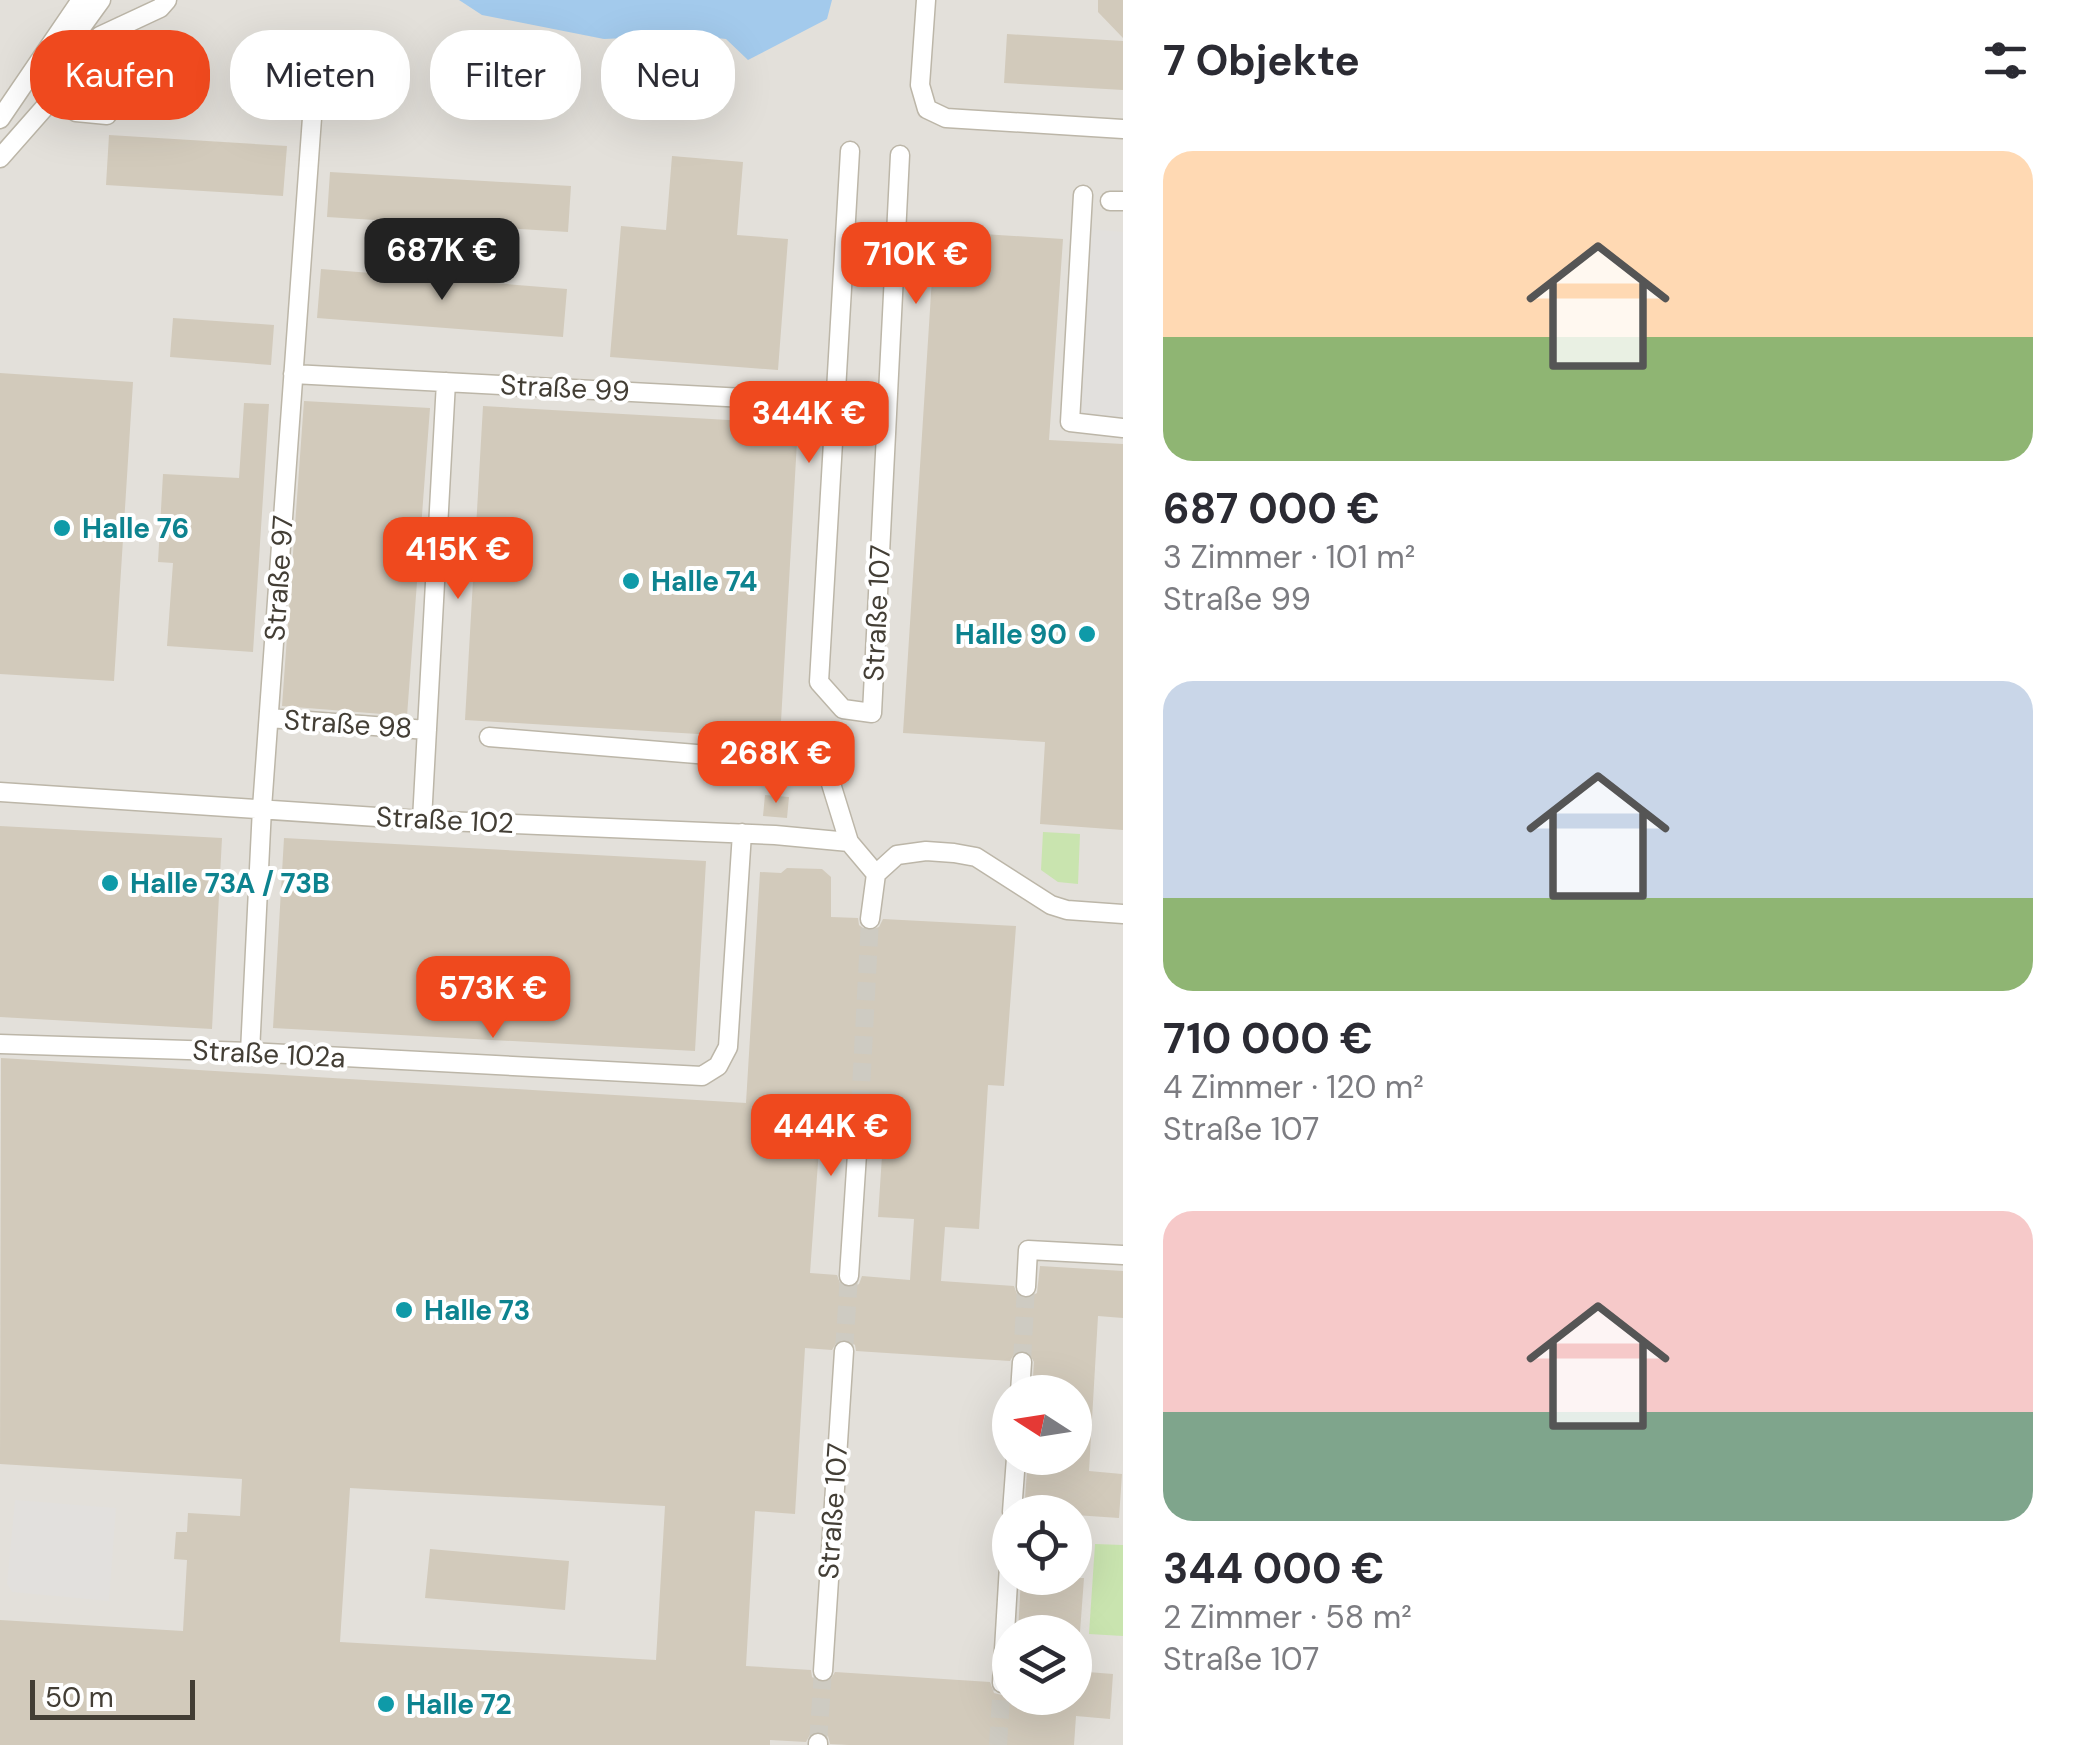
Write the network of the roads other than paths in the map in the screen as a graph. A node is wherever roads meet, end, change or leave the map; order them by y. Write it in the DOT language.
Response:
graph roads {
  1 [pos="81,0"];
  2 [pos="101,0"];
  3 [pos="167,0"];
  4 [pos="926,0"];
  5 [pos="79,30"];
  6 [pos="113,30"];
  7 [pos="0,119"];
  8 [pos="33,120"];
  9 [pos="311,120"];
  10 [pos="1123,129"];
  11 [pos="850,151"];
  12 [pos="900,155"];
  13 [pos="0,158"];
  14 [pos="1083,195"];
  15 [pos="293,374"];
  16 [pos="446,382"];
  17 [pos="837,403"];
  18 [pos="1123,428"];
  19 [pos="269,718"];
  20 [pos="427,730"];
  21 [pos="488,737"];
  22 [pos="0,792"];
  23 [pos="262,808"];
  24 [pos="422,820"];
  25 [pos="742,833"];
  26 [pos="849,842"];
  27 [pos="876,874"];
  28 [pos="1123,914"];
  29 [pos="870,919"];
  30 [pos="0,1044"];
  31 [pos="250,1052"];
  32 [pos="860,1108"];
  33 [pos="1123,1255"];
  34 [pos="848,1276"];
  35 [pos="1026,1287"];
  36 [pos="844,1350"];
  37 [pos="1022,1362"];
  38 [pos="1021,1375"];
  39 [pos="823,1671"];
  1 -- 7 [label="street"];
  2 -- 5 [label="street"];
  3 -- 6 [label="street"];
  4 -- 10 [label="street"];
  8 -- 13 [label="street"];
  9 -- 15 [label="street, Straße 97"];
  11 -- 17 [label="street, Straße 107"];
  12 -- 17 [label="street, Straße 107"];
  14 -- 18 [label="street"];
  15 -- 16 [label="street, Straße 99"];
  15 -- 19 [label="street, Straße 97"];
  16 -- 17 [label="street, Straße 99"];
  16 -- 20 [label="street, Straße 98"];
  19 -- 20 [label="street, Straße 98"];
  19 -- 23 [label="street, Straße 97"];
  20 -- 24 [label="street, Straße 98"];
  21 -- 26 [label="street"];
  22 -- 23 [label="street, Straße 102"];
  23 -- 24 [label="street, Straße 102"];
  23 -- 31 [label="street, Straße 97"];
  24 -- 25 [label="street, Straße 102"];
  25 -- 26 [label="street, Straße 102"];
  25 -- 31 [label="street, Straße 102a"];
  26 -- 27 [label="street"];
  27 -- 28 [label="street"];
  27 -- 29 [label="street"];
  30 -- 31 [label="street, Straße 102a"];
  32 -- 34 [label="street"];
  33 -- 35 [label="street"];
  36 -- 39 [label="street, Straße 107"];
  37 -- 38 [label="street"];
}
